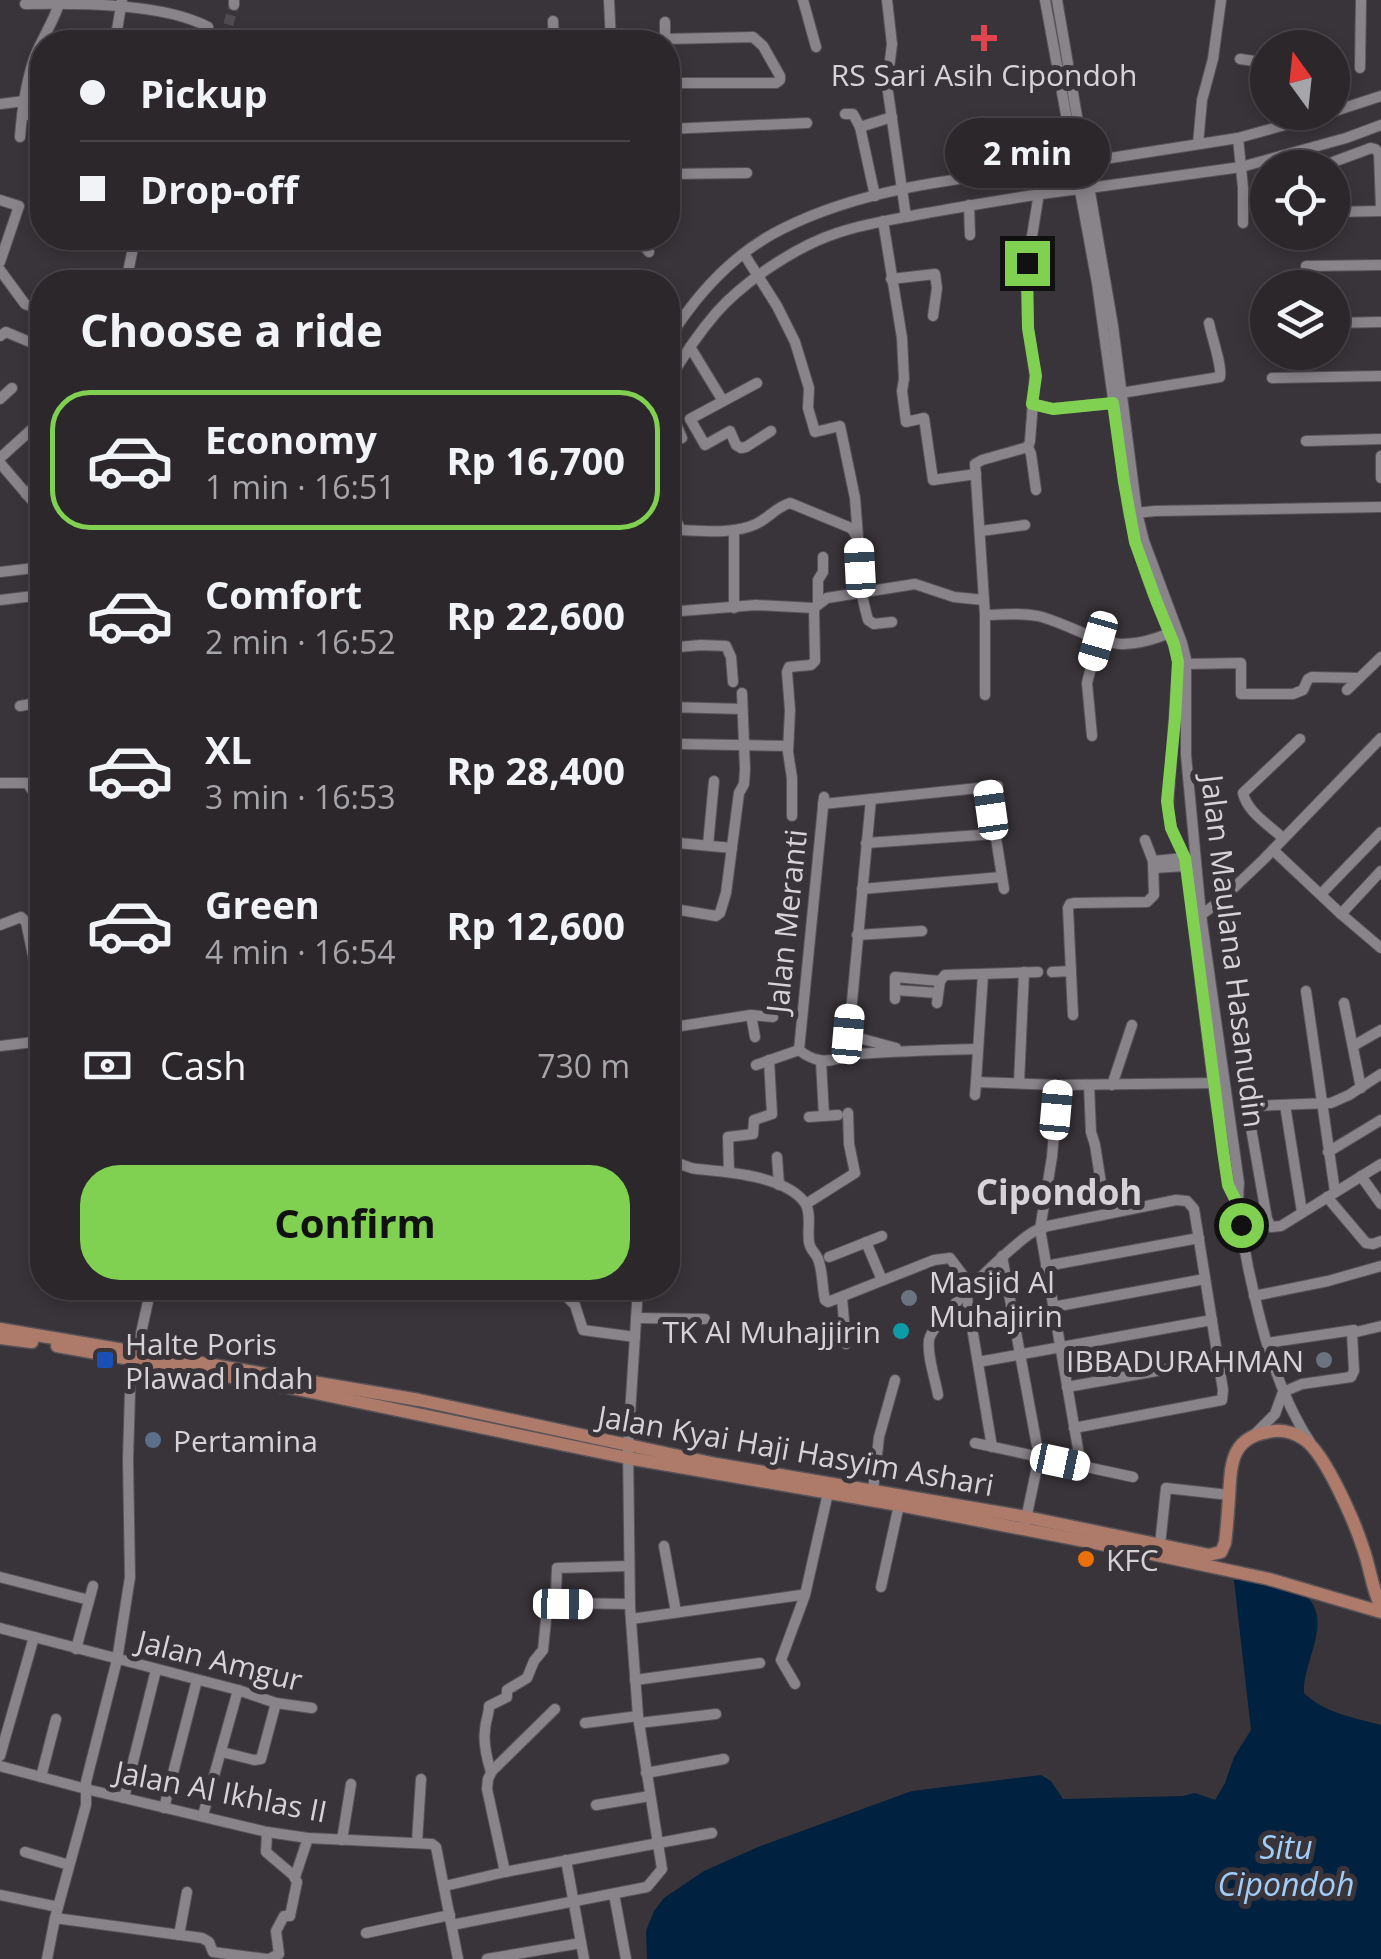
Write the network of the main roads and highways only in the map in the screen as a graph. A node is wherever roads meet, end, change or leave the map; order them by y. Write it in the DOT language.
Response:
graph roads {
  1 [pos="0,1328"];
  2 [pos="0,1338"];
  3 [pos="61,1342"];
  4 [pos="628,1452"];
  5 [pos="1025,1524"];
  6 [pos="1226,1543"];
  7 [pos="1269,1579"];
  8 [pos="1376,1593"];
  9 [pos="1357,1604"];
  10 [pos="1381,1610"];
  1 -- 3 [label="main road, Jalan Kyai Haji Hasyim Ashari"];
  2 -- 3 [label="main road, Jalan Kyai Haji Hasyim Ashari"];
  3 -- 4 [label="main road, Jalan Kyai Haji Hasyim Ashari"];
  4 -- 5 [label="main road, Jalan Kyai Haji Hasyim Ashari"];
  4 -- 5 [label="main road, Jalan Kyai Haji Hasyim Ashari"];
  5 -- 6 [label="main road, Jalan Kyai Haji Hasyim Ashari"];
  5 -- 7 [label="main road, Jalan Kyai Haji Hasyim Ashari"];
  6 -- 7 [label="main road"];
  6 -- 8 [label="main road, Jalan Kyai Haji Hasyim Ashari"];
  7 -- 9 [label="main road, Jalan Kyai Haji Hasyim Ashari"];
  8 -- 9 [label="main road"];
  8 -- 10 [label="main road, Jalan Kyai Haji Hasyim Ashari"];
  9 -- 10 [label="main road, Jalan Kyai Haji Hasyim Ashari"];
}
